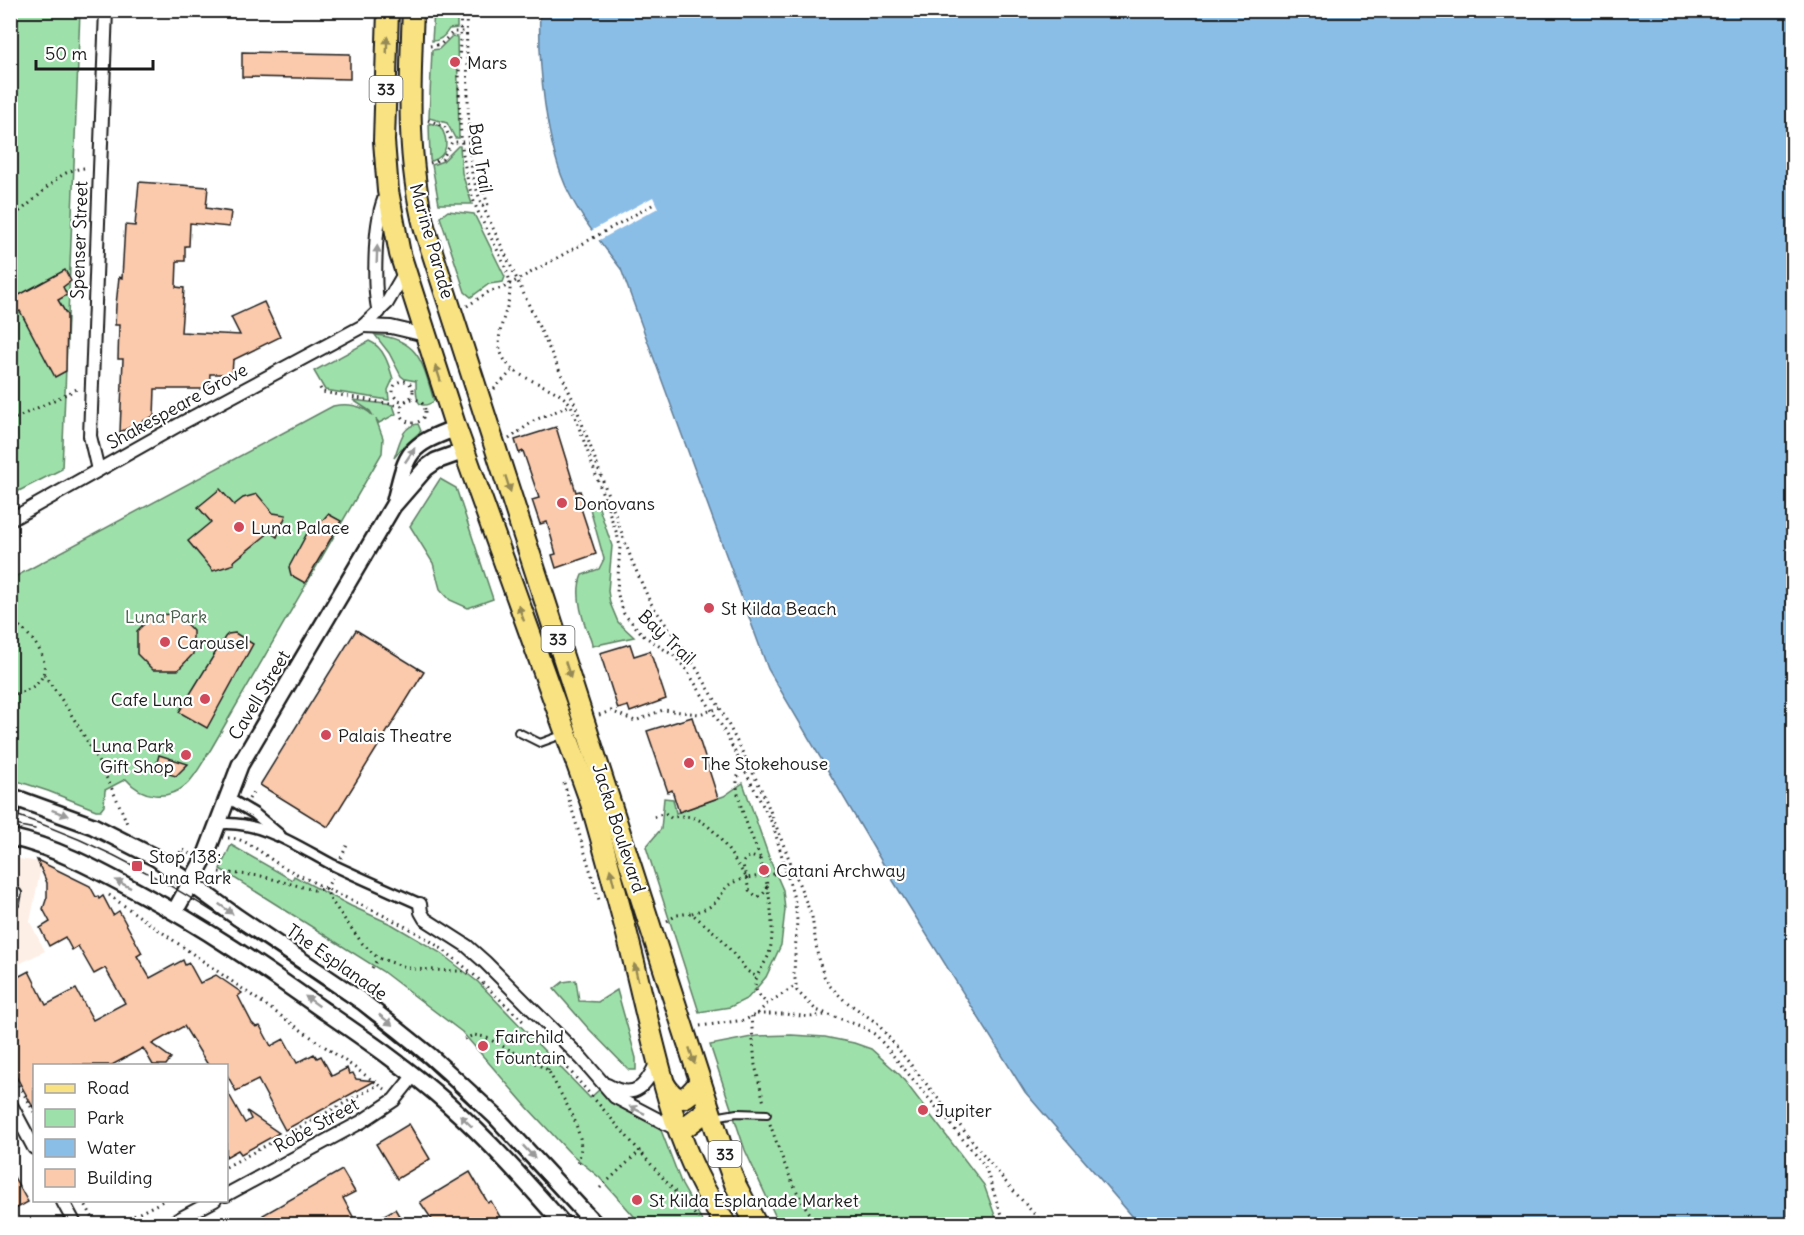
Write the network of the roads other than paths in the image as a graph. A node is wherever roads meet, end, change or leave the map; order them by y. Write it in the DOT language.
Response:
graph roads {
  1 [pos="106,10"];
  2 [pos="388,10"];
  3 [pos="413,10"];
  4 [pos="388,191"];
  5 [pos="405,272"];
  6 [pos="380,312"];
  7 [pos="363,326"];
  8 [pos="425,335"];
  9 [pos="456,428"];
  10 [pos="490,429"];
  11 [pos="464,451"];
  12 [pos="98,470"];
  13 [pos="393,506"];
  14 [pos="10,520"];
  15 [pos="518,732"];
  16 [pos="566,734"];
  17 [pos="11,796"];
  18 [pos="228,798"];
  19 [pos="10,815"];
  20 [pos="219,824"];
  21 [pos="10,837"];
  22 [pos="285,838"];
  23 [pos="192,883"];
  24 [pos="10,885"];
  25 [pos="420,904"];
  26 [pos="10,910"];
  27 [pos="175,911"];
  28 [pos="430,1056"];
  29 [pos="658,1060"];
  30 [pos="414,1075"];
  31 [pos="601,1081"];
  32 [pos="700,1082"];
  33 [pos="665,1085"];
  34 [pos="10,1103"];
  35 [pos="711,1113"];
  36 [pos="767,1114"];
  37 [pos="680,1131"];
  38 [pos="33,1146"];
  39 [pos="228,1194"];
  40 [pos="63,1202"];
  41 [pos="211,1202"];
  42 [pos="75,1224"];
  43 [pos="170,1224"];
  44 [pos="563,1224"];
  45 [pos="595,1224"];
  46 [pos="726,1224"];
  47 [pos="756,1224"];
  1 -- 12 [label="street, Spenser Street"];
  4 -- 2 [label="main road, Marine Parade / 33, one-way"];
  3 -- 10 [label="main road, Marine Parade / 33"];
  4 -- 5 [label="main road, Marine Parade / 33"];
  6 -- 4 [label="street, Marine Parade, one-way"];
  5 -- 6 [label="street, Shakespeare Grove"];
  5 -- 8 [label="main road, Marine Parade / 33"];
  6 -- 7 [label="street, Shakespeare Grove"];
  7 -- 8 [label="street"];
  7 -- 12 [label="street, Shakespeare Grove"];
  9 -- 8 [label="main road, Marine Parade / 33, one-way"];
  9 -- 10 [label="main road"];
  9 -- 11 [label="main road, Marine Parade / 33"];
  13 -- 9 [label="street, Cavell Street, one-way"];
  10 -- 11 [label="main road"];
  10 -- 32 [label="main road, Jacka Boulevard / 33, one-way"];
  11 -- 13 [label="street, Cavell Street"];
  16 -- 11 [label="main road, Jacka Boulevard / 33, one-way"];
  12 -- 14 [label="street, Shakespeare Grove"];
  13 -- 18 [label="street, Cavell Street"];
  15 -- 16 [label="lane"];
  29 -- 16 [label="main road, Jacka Boulevard / 33, one-way"];
  17 -- 19 [label="street"];
  17 -- 23 [label="street, The Esplanade, one-way"];
  18 -- 20 [label="street, Cavell Street"];
  18 -- 22 [label="street"];
  20 -- 22 [label="street"];
  20 -- 23 [label="street, Cavell Street"];
  27 -- 21 [label="street, one-way"];
  22 -- 25 [label="street"];
  23 -- 27 [label="street, Cavell Street"];
  23 -- 28 [label="street, The Esplanade, one-way"];
  24 -- 26 [label="lane"];
  25 -- 31 [label="street"];
  30 -- 27 [label="street, one-way"];
  28 -- 30 [label="street"];
  28 -- 45 [label="street, The Esplanade, one-way"];
  29 -- 31 [label="street"];
  29 -- 33 [label="main road, Jacka Boulevard / 33"];
  30 -- 39 [label="street, Robe Street"];
  44 -- 30 [label="street, one-way"];
  37 -- 31 [label="street, one-way"];
  32 -- 33 [label="main road"];
  32 -- 35 [label="main road, Jacka Boulevard / 33"];
  33 -- 37 [label="main road, Jacka Boulevard / 33"];
  34 -- 38 [label="street"];
  35 -- 36 [label="lane"];
  35 -- 37 [label="main road"];
  35 -- 47 [label="main road, Jacka Boulevard / 33"];
  37 -- 46 [label="main road, Jacka Boulevard / 33"];
  40 -- 42 [label="street"];
  41 -- 43 [label="street"];
}
